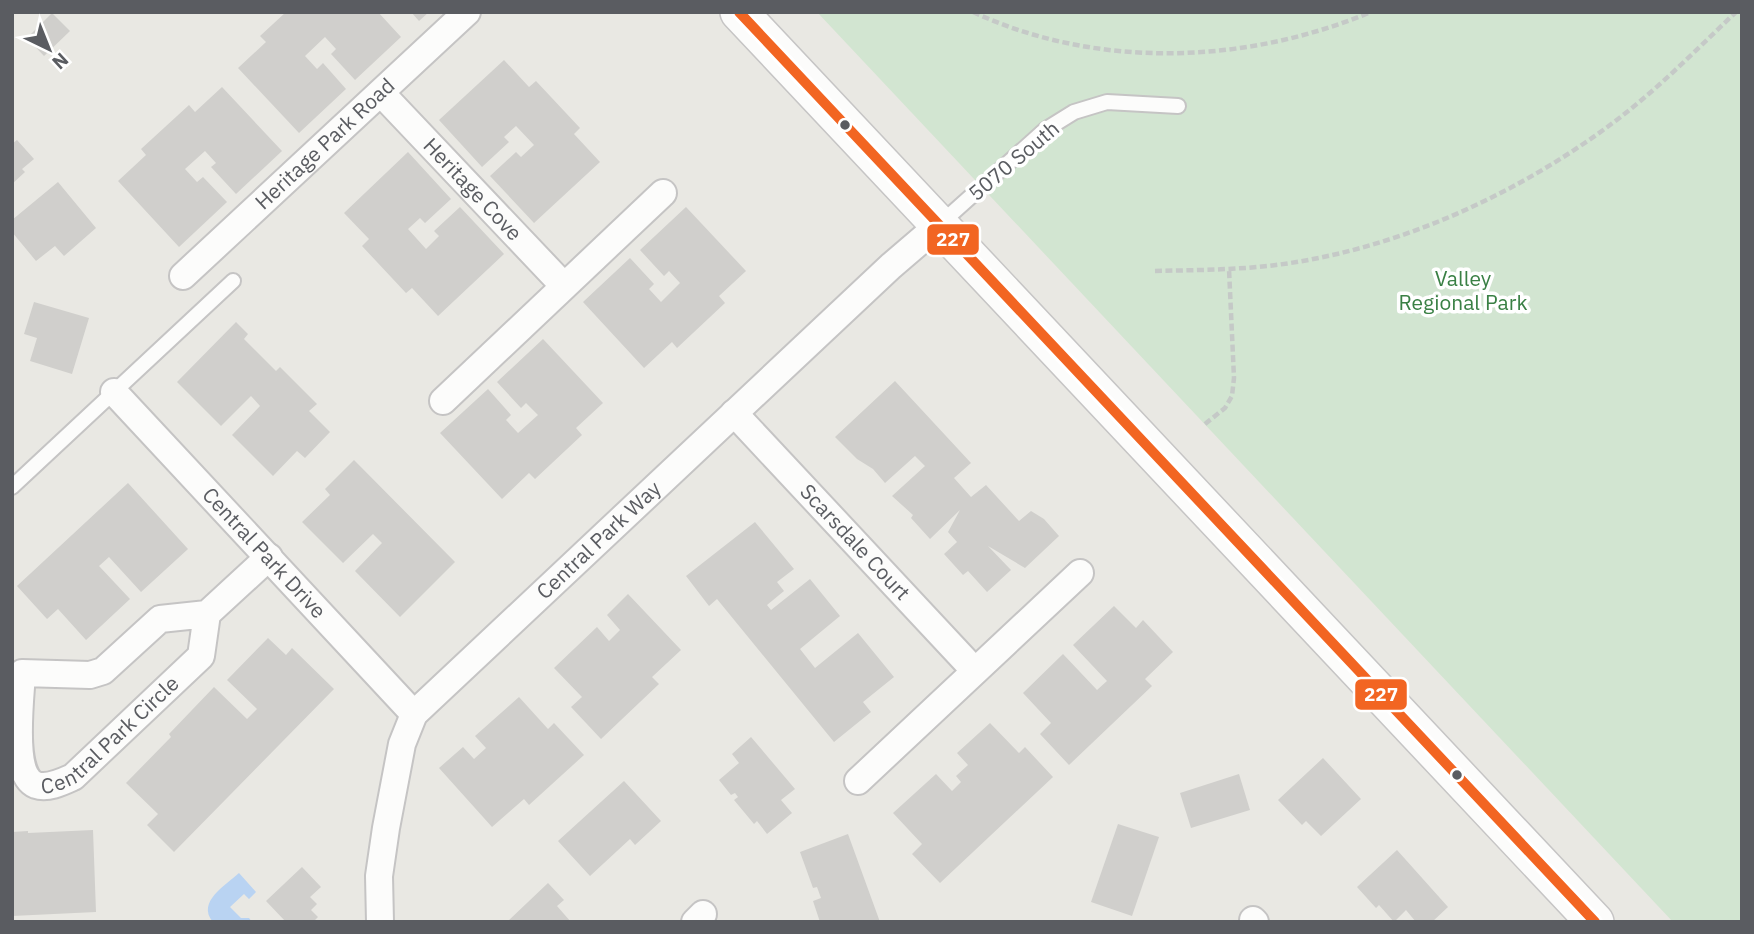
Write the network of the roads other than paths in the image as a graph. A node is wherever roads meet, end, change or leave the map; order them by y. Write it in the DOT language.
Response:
graph roads {
  1 [pos="467,12"];
  2 [pos="739,12"];
  3 [pos="381,93"];
  4 [pos="1178,106"];
  5 [pos="663,193"];
  6 [pos="939,225"];
  7 [pos="183,276"];
  8 [pos="233,281"];
  9 [pos="564,286"];
  10 [pos="114,392"];
  11 [pos="443,401"];
  12 [pos="734,413"];
  13 [pos="12,487"];
  14 [pos="269,556"];
  15 [pos="1080,573"];
  16 [pos="207,614"];
  17 [pos="975,671"];
  18 [pos="414,714"];
  19 [pos="858,781"];
  20 [pos="380,922"];
  21 [pos="1595,922"];
  1 -- 3 [label="street, Heritage Park Road"];
  2 -- 6 [label="main road"];
  3 -- 7 [label="street, Heritage Park Road"];
  3 -- 9 [label="street, Heritage Cove"];
  4 -- 6 [label="lane, 5070 South"];
  5 -- 9 [label="street"];
  6 -- 12 [label="street, Central Park Way"];
  6 -- 21 [label="main road"];
  8 -- 10 [label="lane"];
  9 -- 11 [label="street"];
  10 -- 13 [label="lane"];
  10 -- 14 [label="street, Central Park Drive"];
  12 -- 17 [label="street, Scarsdale Court"];
  12 -- 18 [label="street, Central Park Way"];
  14 -- 16 [label="street"];
  14 -- 18 [label="street, Central Park Drive"];
  15 -- 17 [label="street"];
  16 -- 16 [label="street, Central Park Circle"];
  17 -- 19 [label="street"];
  18 -- 20 [label="street, Central Park Way"];
}
